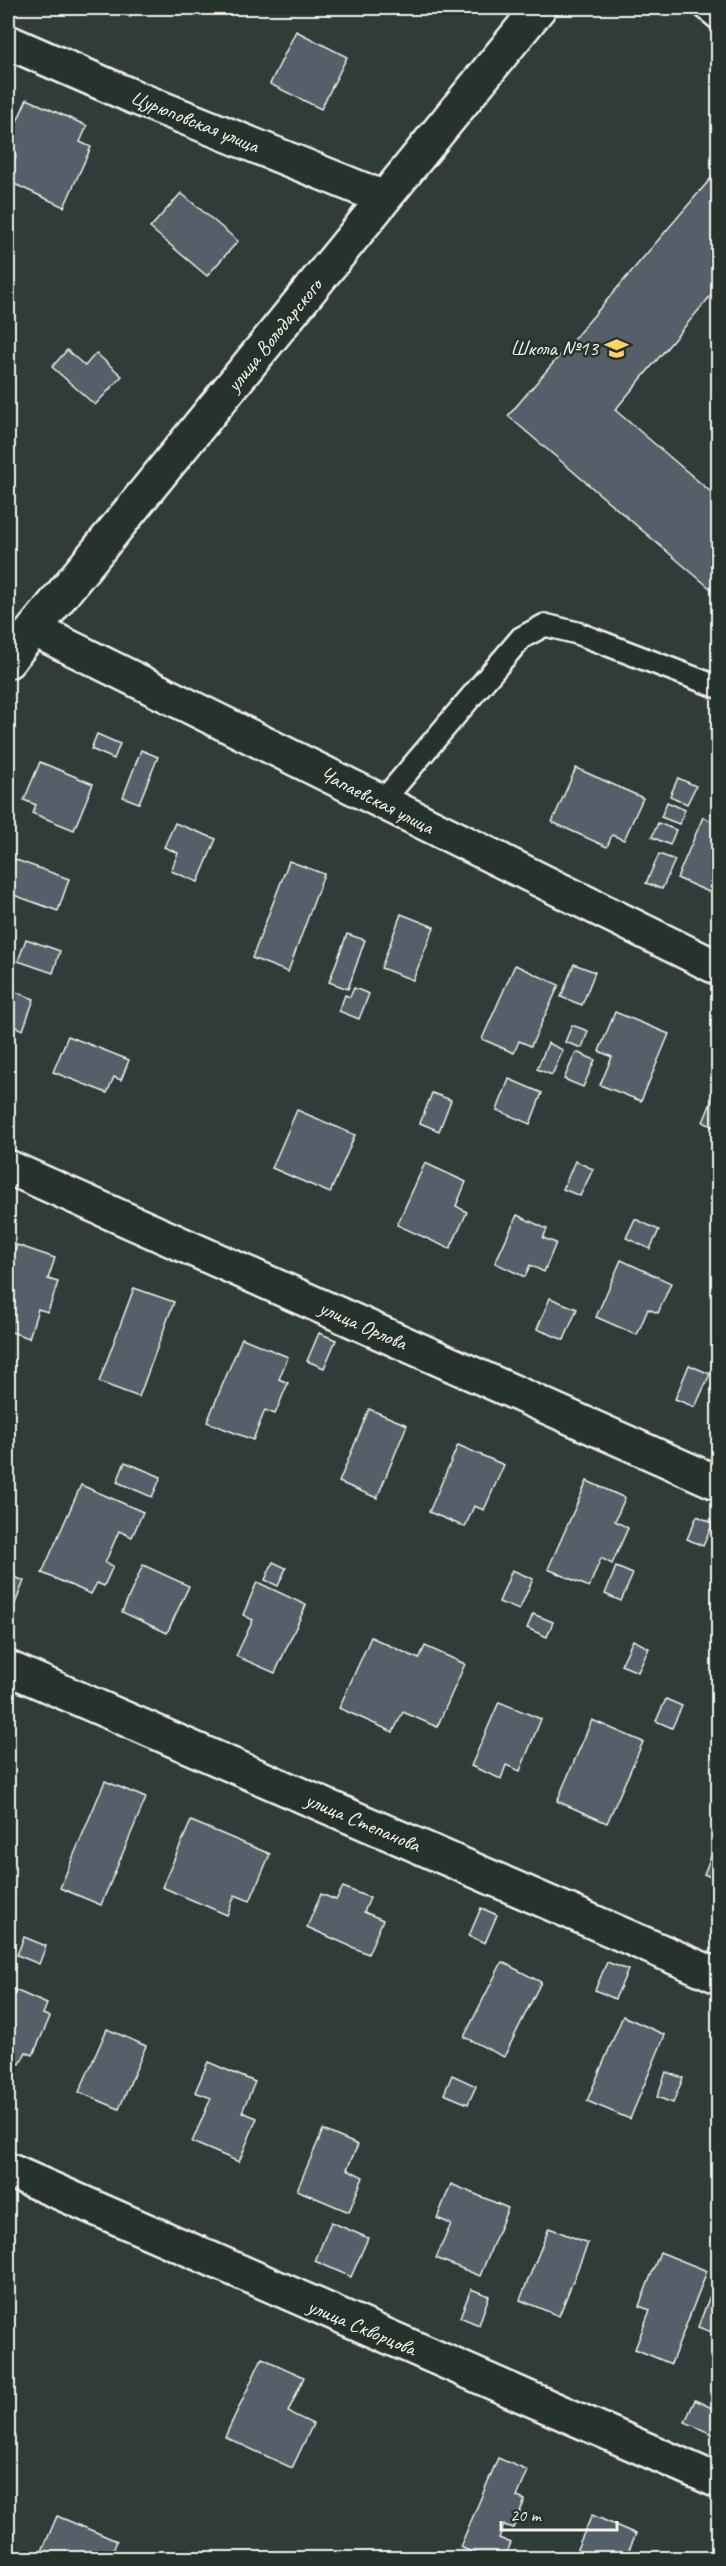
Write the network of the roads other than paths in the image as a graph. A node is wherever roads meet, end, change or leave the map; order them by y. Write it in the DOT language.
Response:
graph roads {
  1 [pos="539,8"];
  2 [pos="705,8"];
  3 [pos="718,19"];
  4 [pos="8,42"];
  5 [pos="384,198"];
  6 [pos="35,630"];
  7 [pos="8,661"];
  8 [pos="718,687"];
  9 [pos="381,803"];
  10 [pos="718,968"];
  11 [pos="8,1167"];
  12 [pos="718,1483"];
  13 [pos="8,1668"];
  14 [pos="718,1976"];
  15 [pos="8,2170"];
  16 [pos="718,2481"];
  1 -- 5 [label="street, улица Володарского"];
  2 -- 3 [label="lane"];
  4 -- 5 [label="street, Цурюповская улица"];
  5 -- 6 [label="street, улица Володарского"];
  6 -- 7 [label="street, улица Володарского"];
  6 -- 9 [label="street, Чапаевская улица"];
  8 -- 9 [label="lane"];
  9 -- 10 [label="street, Чапаевская улица"];
  11 -- 12 [label="street, улица Орлова"];
  13 -- 14 [label="street, улица Степанова"];
  15 -- 16 [label="street, улица Скворцова"];
}
